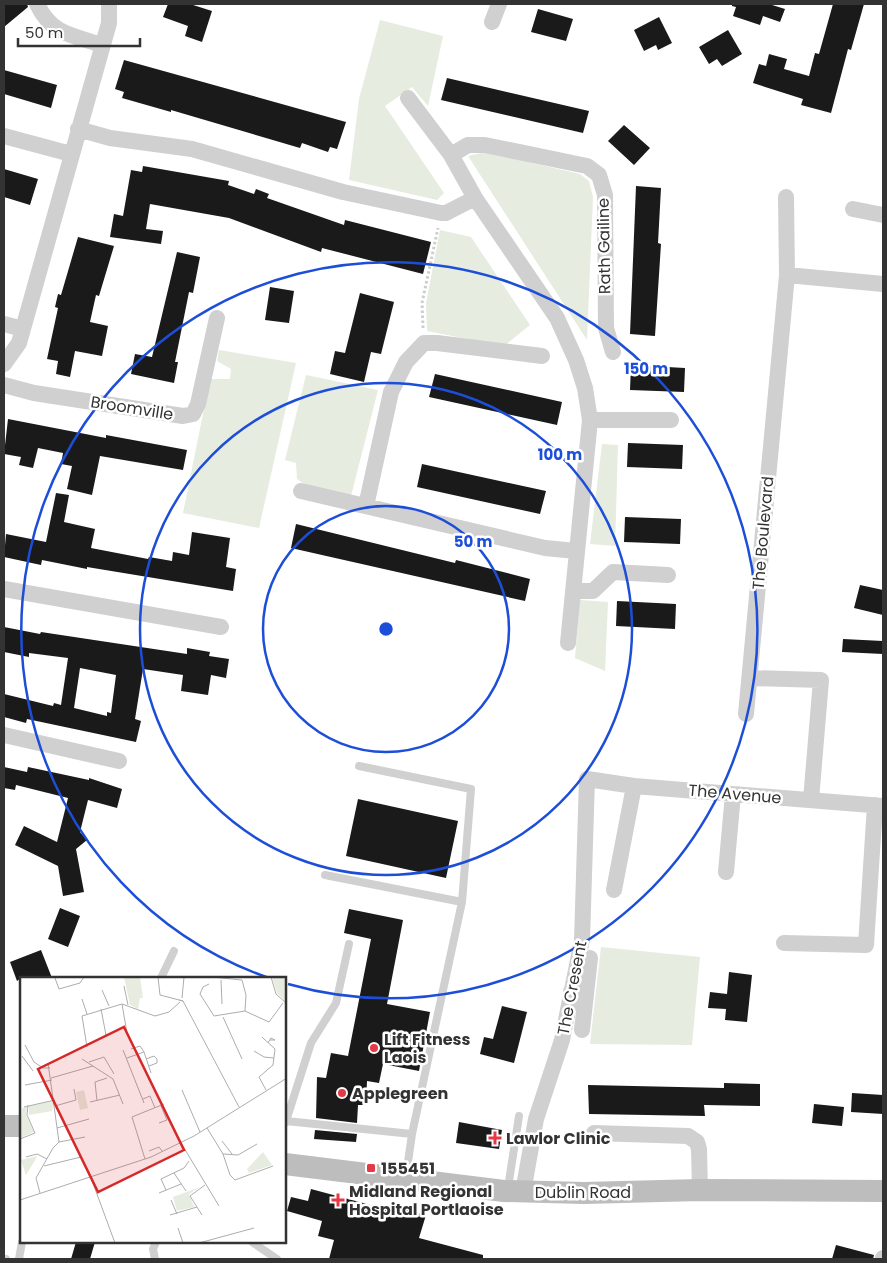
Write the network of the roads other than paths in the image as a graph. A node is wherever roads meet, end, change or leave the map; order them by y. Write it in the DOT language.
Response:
graph roads {
  1 [pos="37,4"];
  2 [pos="109,4"];
  3 [pos="498,4"];
  4 [pos="492,22"];
  5 [pos="102,45"];
  6 [pos="408,98"];
  7 [pos="78,129"];
  8 [pos="4,136"];
  9 [pos="71,154"];
  10 [pos="451,155"];
  11 [pos="786,197"];
  12 [pos="475,198"];
  13 [pos="853,209"];
  14 [pos="883,215"];
  15 [pos="787,275"];
  16 [pos="883,284"];
  17 [pos="217,318"];
  18 [pos="4,324"];
  19 [pos="23,328"];
  20 [pos="613,352"];
  21 [pos="542,356"];
  22 [pos="4,364"];
  23 [pos="4,386"];
  24 [pos="590,420"];
  25 [pos="671,420"];
  26 [pos="301,491"];
  27 [pos="366,506"];
  28 [pos="576,552"];
  29 [pos="668,575"];
  30 [pos="4,589"];
  31 [pos="572,591"];
  32 [pos="221,627"];
  33 [pos="568,643"];
  34 [pos="750,678"];
  35 [pos="746,714"];
  36 [pos="4,735"];
  37 [pos="119,761"];
  38 [pos="358,766"];
  39 [pos="587,779"];
  40 [pos="634,786"];
  41 [pos="733,794"];
  42 [pos="811,800"];
  43 [pos="879,806"];
  44 [pos="726,872"];
  45 [pos="325,875"];
  46 [pos="614,890"];
  47 [pos="462,902"];
  48 [pos="784,943"];
  49 [pos="350,944"];
  50 [pos="174,951"];
  51 [pos="590,958"];
  52 [pos="161,977"];
  53 [pos="579,992"];
  54 [pos="582,1030"];
  55 [pos="519,1116"];
  56 [pos="286,1119"];
  57 [pos="286,1122"];
  58 [pos="4,1126"];
  59 [pos="20,1126"];
  60 [pos="594,1133"];
  61 [pos="412,1134"];
  62 [pos="286,1164"];
  63 [pos="405,1181"];
  64 [pos="700,1190"];
  65 [pos="883,1191"];
  66 [pos="516,1192"];
  67 [pos="22,1243"];
  68 [pos="156,1243"];
  69 [pos="253,1243"];
  70 [pos="19,1259"];
  71 [pos="155,1259"];
  72 [pos="277,1259"];
  1 -- 5 [label="street"];
  2 -- 5 [label="street"];
  3 -- 4 [label="street"];
  5 -- 7 [label="street"];
  6 -- 10 [label="street"];
  7 -- 9 [label="street"];
  7 -- 12 [label="street"];
  8 -- 9 [label="street"];
  9 -- 19 [label="street"];
  10 -- 12 [label="street"];
  10 -- 20 [label="street, Rath Gailine"];
  11 -- 15 [label="street, The Boulevard"];
  12 -- 24 [label="street"];
  13 -- 14 [label="street"];
  15 -- 16 [label="street"];
  15 -- 34 [label="street, The Boulevard"];
  17 -- 23 [label="street, Broomville"];
  18 -- 19 [label="street"];
  19 -- 22 [label="street"];
  21 -- 27 [label="street"];
  24 -- 25 [label="street"];
  24 -- 28 [label="street"];
  26 -- 27 [label="street"];
  27 -- 28 [label="street"];
  28 -- 31 [label="street"];
  29 -- 31 [label="street"];
  30 -- 32 [label="street"];
  31 -- 33 [label="street"];
  34 -- 35 [label="street, The Boulevard"];
  34 -- 42 [label="street"];
  36 -- 37 [label="street"];
  38 -- 47 [label="lane"];
  39 -- 40 [label="street, The Avenue"];
  39 -- 53 [label="street, The Cresent"];
  40 -- 41 [label="street, The Avenue"];
  40 -- 46 [label="street"];
  41 -- 42 [label="street, The Avenue"];
  41 -- 44 [label="street"];
  42 -- 43 [label="street, The Avenue"];
  43 -- 48 [label="street"];
  45 -- 47 [label="lane"];
  47 -- 61 [label="lane"];
  49 -- 56 [label="lane"];
  50 -- 52 [label="lane"];
  51 -- 53 [label="street"];
  53 -- 54 [label="street"];
  53 -- 66 [label="street, The Cresent"];
  55 -- 66 [label="lane"];
  57 -- 61 [label="lane"];
  58 -- 59 [label="main road"];
  60 -- 64 [label="street"];
  61 -- 63 [label="lane"];
  62 -- 63 [label="main road, Dublin Road"];
  63 -- 66 [label="main road, Dublin Road"];
  64 -- 65 [label="main road, Dublin Road"];
  64 -- 66 [label="main road, Dublin Road"];
  67 -- 70 [label="lane"];
  68 -- 71 [label="lane"];
  69 -- 72 [label="lane"];
}
